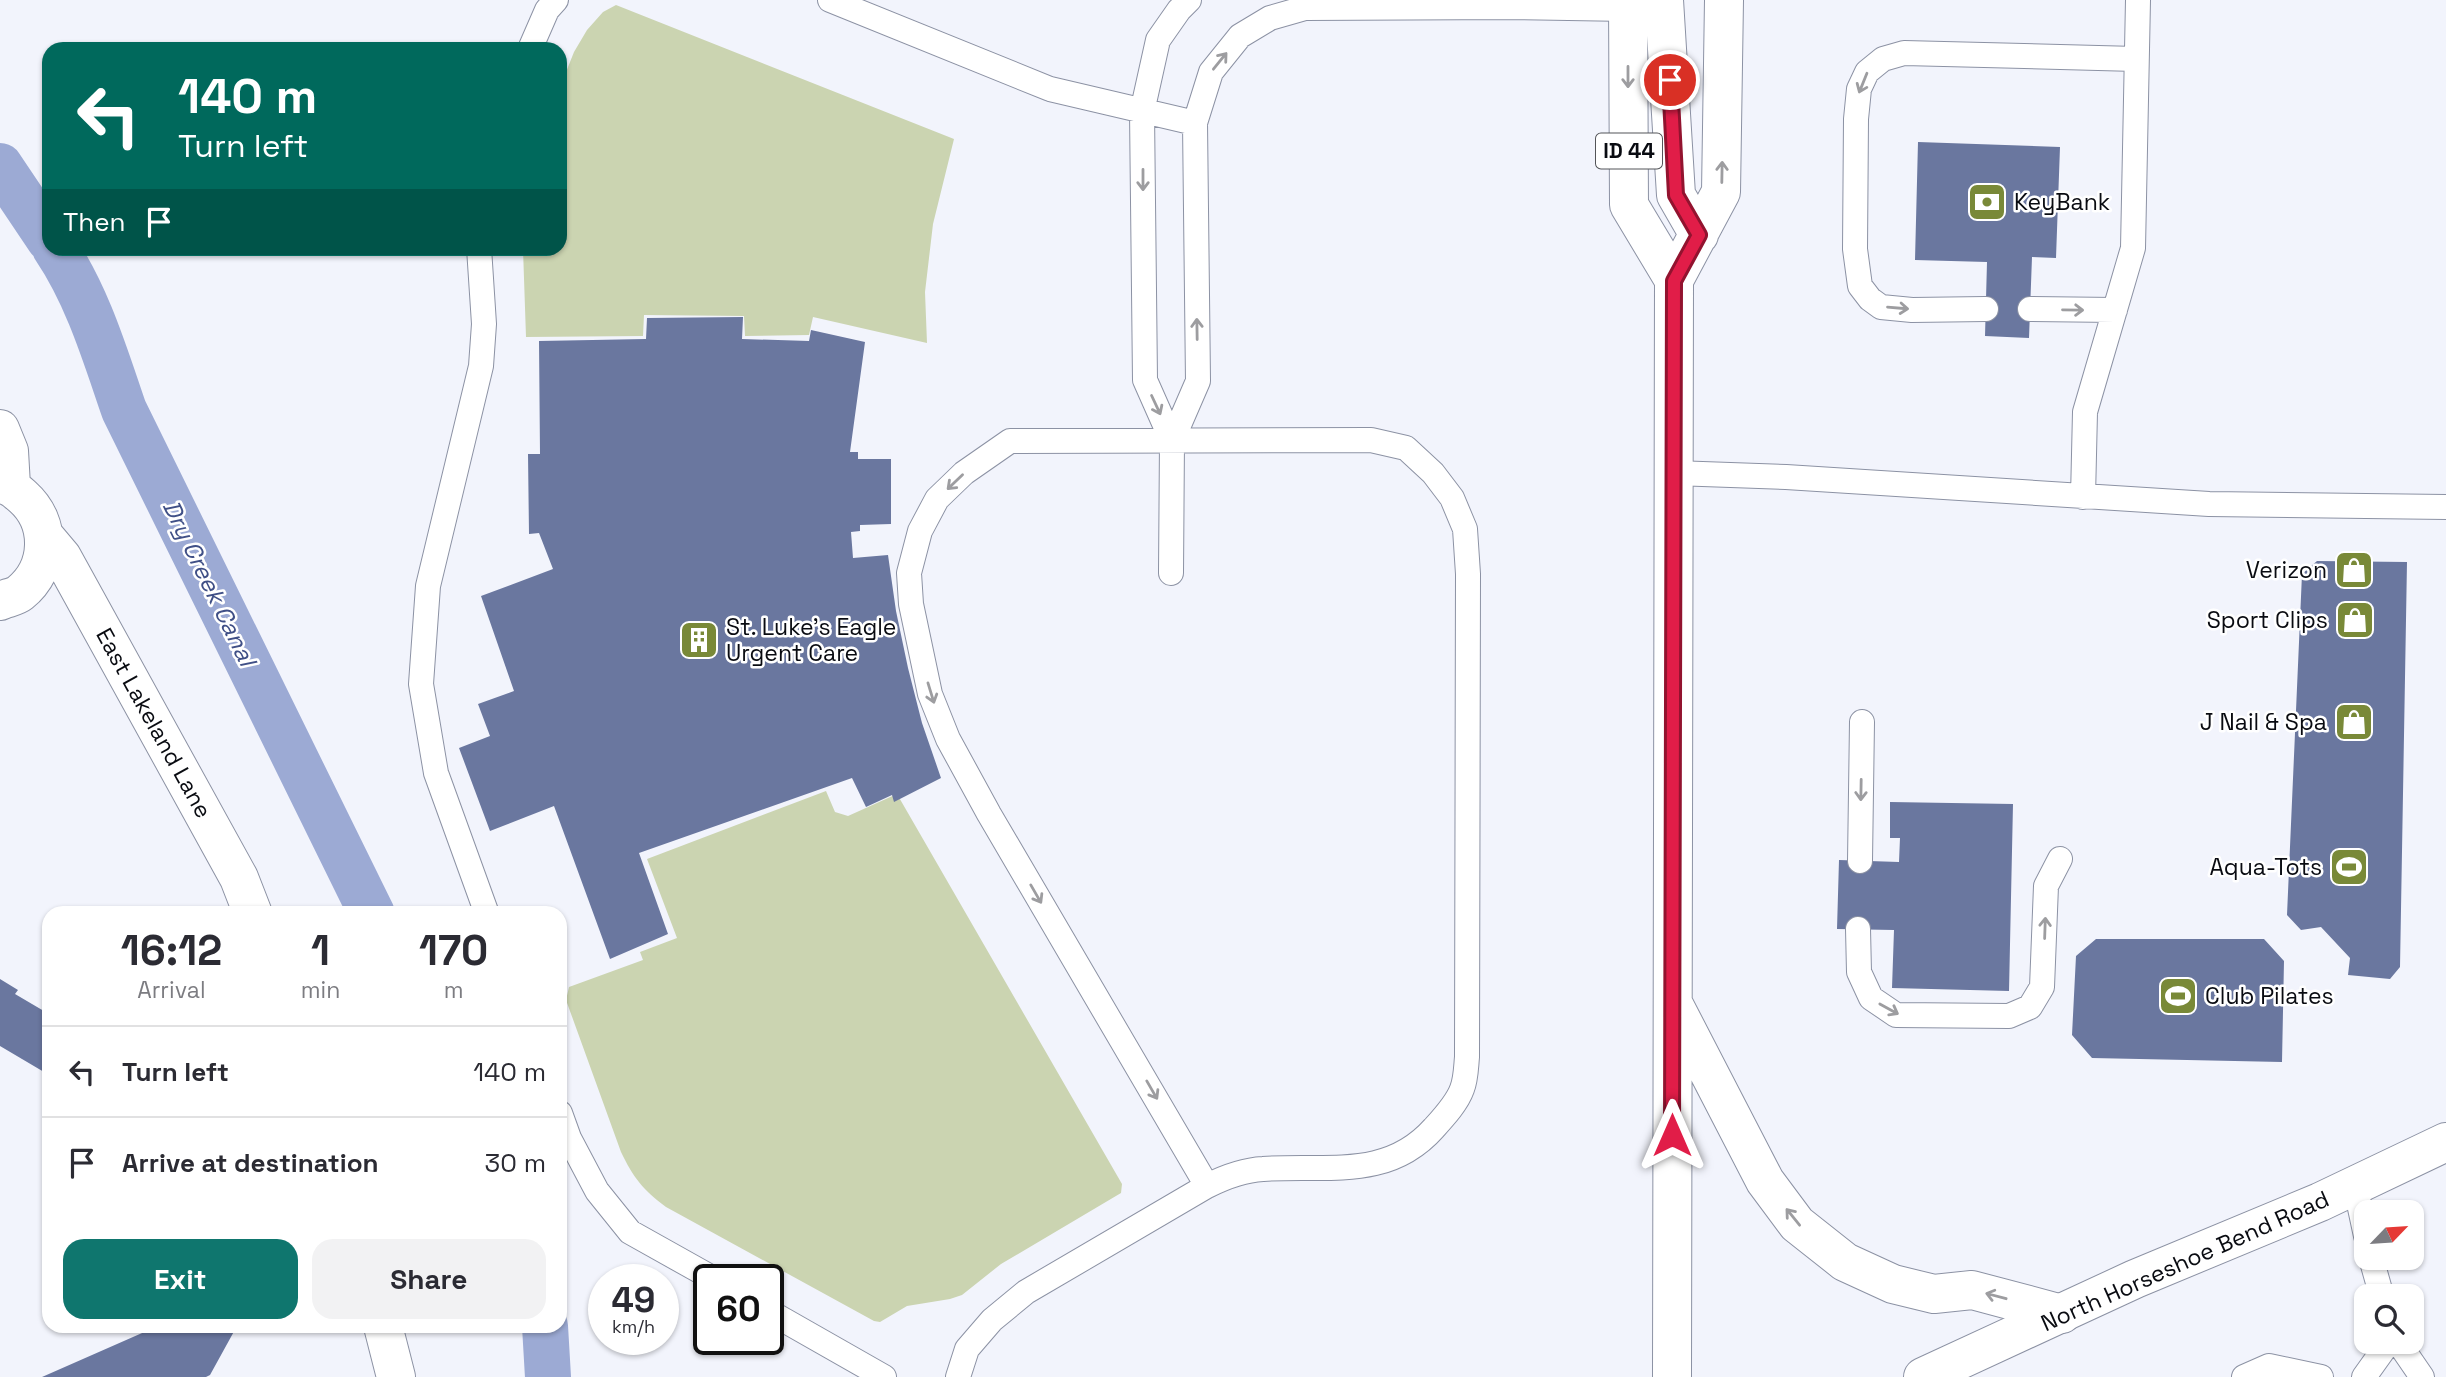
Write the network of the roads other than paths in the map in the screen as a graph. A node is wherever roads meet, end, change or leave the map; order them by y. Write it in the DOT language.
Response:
graph roads {
  1 [pos="556,0"];
  2 [pos="830,0"];
  3 [pos="1189,0"];
  4 [pos="1664,0"];
  5 [pos="1724,0"];
  6 [pos="2138,0"];
  7 [pos="1628,4"];
  8 [pos="533,42"];
  9 [pos="2136,59"];
  10 [pos="1142,112"];
  11 [pos="1195,123"];
  12 [pos="1699,235"];
  13 [pos="480,256"];
  14 [pos="1674,281"];
  15 [pos="2030,309"];
  16 [pos="1986,310"];
  17 [pos="2115,310"];
  18 [pos="0,429"];
  19 [pos="1172,441"];
  20 [pos="1674,473"];
  21 [pos="5,485"];
  22 [pos="2083,496"];
  23 [pos="2446,507"];
  24 [pos="46,538"];
  25 [pos="1171,573"];
  26 [pos="0,601"];
  27 [pos="1862,722"];
  28 [pos="2060,859"];
  29 [pos="1860,861"];
  30 [pos="250,906"];
  31 [pos="484,906"];
  32 [pos="1858,929"];
  33 [pos="1672,1001"];
  34 [pos="567,1132"];
  35 [pos="2446,1142"];
  36 [pos="2355,1185"];
  37 [pos="1207,1186"];
  38 [pos="2358,1200"];
  39 [pos="693,1267"];
  40 [pos="2062,1314"];
  41 [pos="784,1320"];
  42 [pos="385,1333"];
  43 [pos="2380,1354"];
  44 [pos="2406,1354"];
  45 [pos="396,1377"];
  46 [pos="884,1377"];
  47 [pos="958,1377"];
  48 [pos="1672,1377"];
  49 [pos="1923,1377"];
  50 [pos="2244,1377"];
  51 [pos="2321,1377"];
  52 [pos="2364,1377"];
  53 [pos="2422,1377"];
  1 -- 8 [label="lane"];
  2 -- 10 [label="lane"];
  3 -- 10 [label="lane"];
  4 -- 12 [label="main road"];
  12 -- 5 [label="main road, one-way"];
  6 -- 9 [label="lane"];
  11 -- 7 [label="lane, one-way"];
  7 -- 14 [label="main road, ID 44, one-way"];
  9 -- 16 [label="lane, one-way"];
  9 -- 17 [label="lane"];
  10 -- 11 [label="lane"];
  10 -- 19 [label="lane, one-way"];
  19 -- 11 [label="lane, one-way"];
  12 -- 14 [label="main road"];
  13 -- 31 [label="lane"];
  14 -- 20 [label="main road"];
  15 -- 17 [label="lane, one-way"];
  17 -- 22 [label="lane"];
  18 -- 21 [label="main road"];
  19 -- 25 [label="lane"];
  19 -- 37 [label="lane, one-way"];
  19 -- 37 [label="lane"];
  20 -- 22 [label="lane"];
  20 -- 33 [label="main road"];
  21 -- 24 [label="main road, East Lakeland Lane"];
  22 -- 23 [label="lane"];
  24 -- 26 [label="main road"];
  24 -- 30 [label="main road, East Lakeland Lane"];
  27 -- 29 [label="lane, one-way"];
  32 -- 28 [label="lane, one-way"];
  40 -- 33 [label="main road, one-way"];
  33 -- 48 [label="main road"];
  34 -- 39 [label="lane"];
  35 -- 36 [label="main road, North Horseshoe Bend Road"];
  36 -- 38 [label="lane"];
  36 -- 40 [label="main road, North Horseshoe Bend Road"];
  37 -- 47 [label="lane"];
  40 -- 49 [label="main road, North Horseshoe Bend Road"];
  41 -- 46 [label="lane"];
  42 -- 45 [label="main road"];
  43 -- 52 [label="lane"];
  44 -- 53 [label="lane"];
  50 -- 51 [label="lane"];
}
